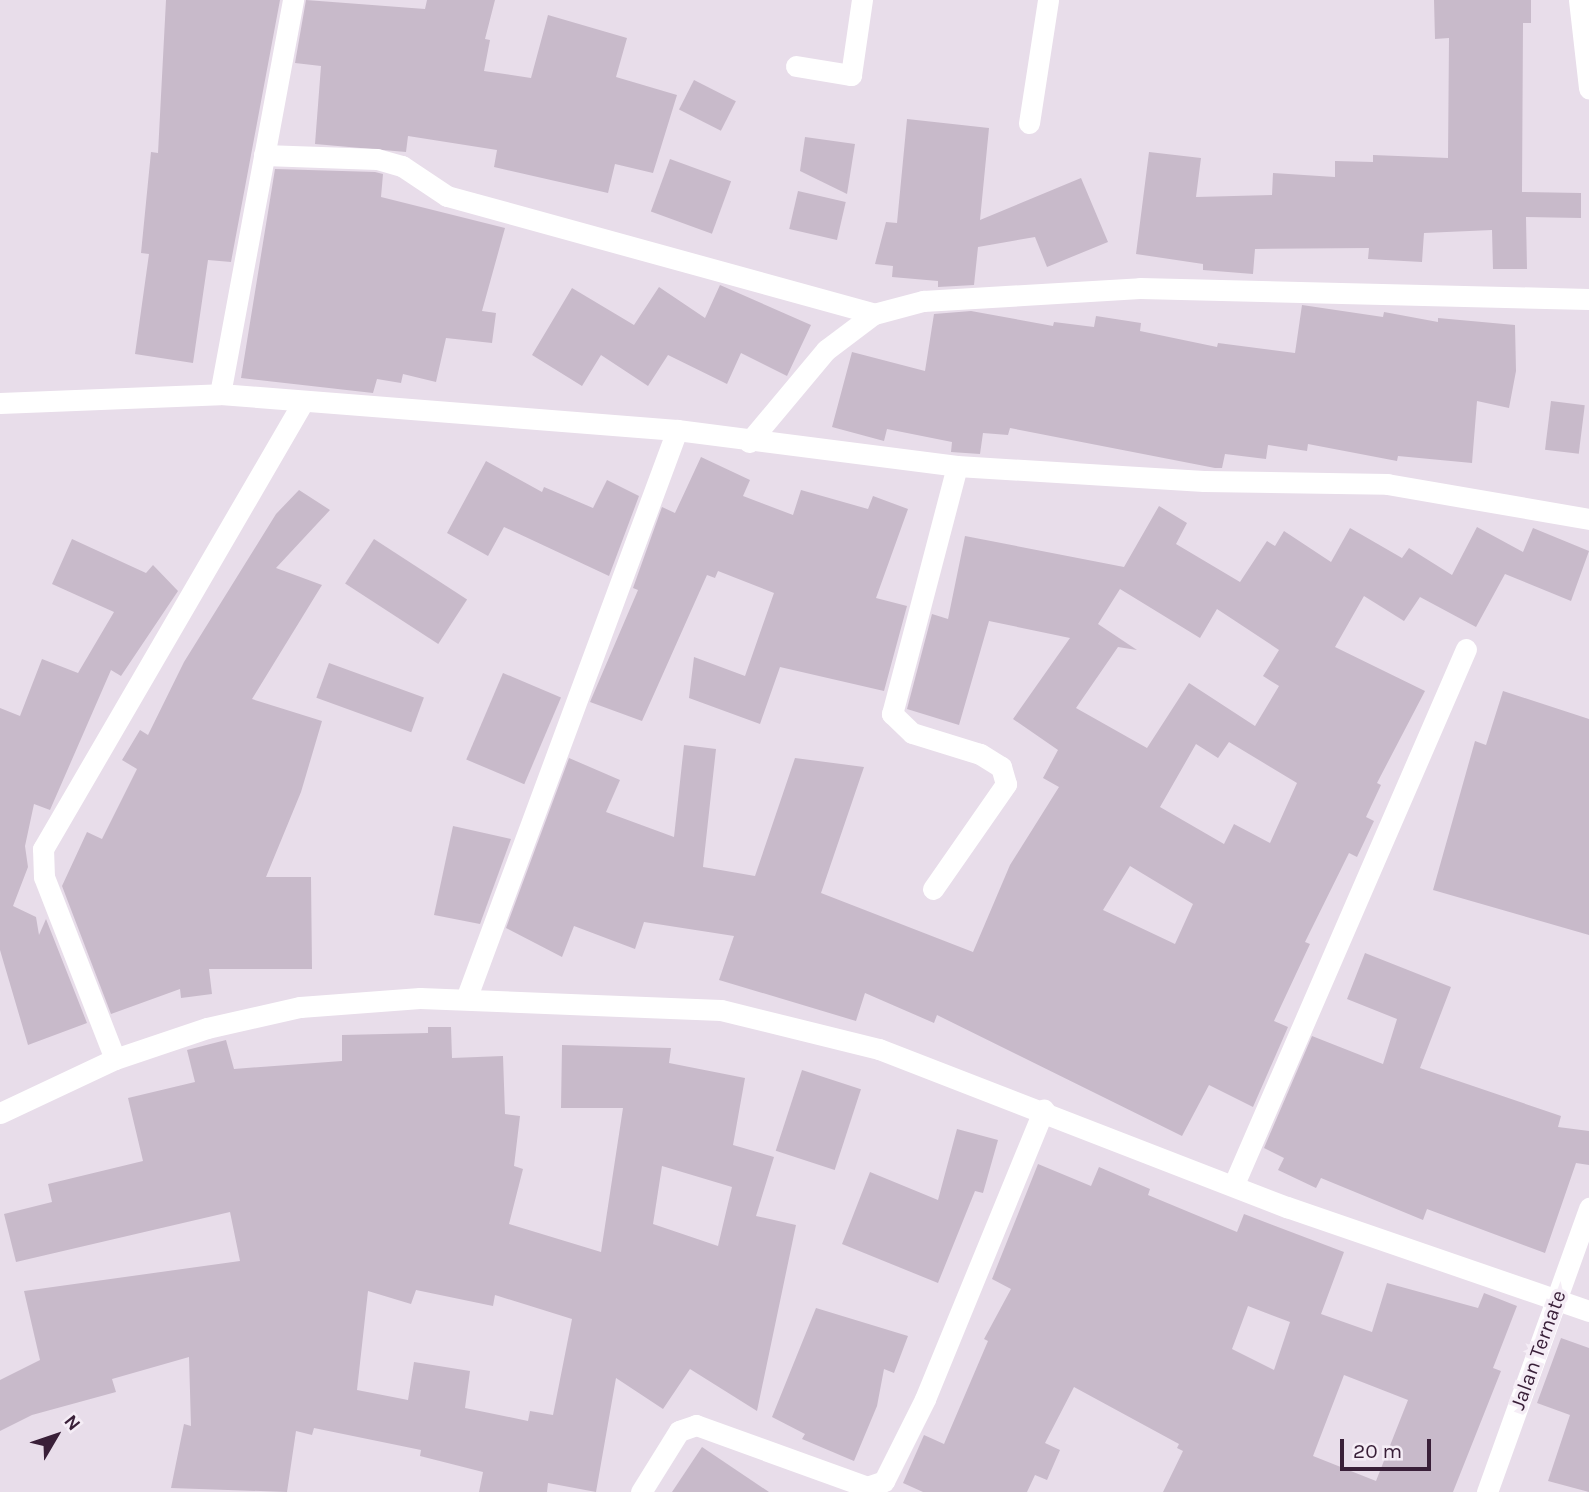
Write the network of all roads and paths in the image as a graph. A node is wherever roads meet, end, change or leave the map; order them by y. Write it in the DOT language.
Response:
graph roads {
  1 [pos="293,0"];
  2 [pos="862,0"];
  3 [pos="1048,0"];
  4 [pos="1579,0"];
  5 [pos="796,66"];
  6 [pos="1589,88"];
  7 [pos="1029,123"];
  8 [pos="264,155"];
  9 [pos="1589,299"];
  10 [pos="874,314"];
  11 [pos="220,394"];
  12 [pos="303,402"];
  13 [pos="0,403"];
  14 [pos="677,430"];
  15 [pos="749,442"];
  16 [pos="957,466"];
  17 [pos="1589,519"];
  18 [pos="1466,649"];
  19 [pos="933,889"];
  20 [pos="466,999"];
  21 [pos="115,1059"];
  22 [pos="1044,1110"];
  23 [pos="0,1113"];
  24 [pos="1234,1184"];
  25 [pos="1589,1208"];
  26 [pos="1557,1297"];
  27 [pos="1589,1311"];
  28 [pos="641,1492"];
  29 [pos="1488,1492"];
  1 -- 8 [label="street"];
  2 -- 5 [label="street"];
  3 -- 7 [label="street"];
  4 -- 6 [label="street"];
  8 -- 10 [label="street"];
  8 -- 11 [label="street"];
  9 -- 10 [label="street"];
  10 -- 15 [label="street"];
  11 -- 12 [label="street"];
  11 -- 13 [label="street"];
  12 -- 14 [label="street"];
  12 -- 21 [label="street"];
  14 -- 15 [label="street"];
  14 -- 20 [label="street"];
  15 -- 16 [label="street"];
  16 -- 17 [label="street"];
  16 -- 19 [label="street"];
  18 -- 24 [label="street"];
  20 -- 21 [label="street"];
  20 -- 22 [label="street"];
  21 -- 23 [label="street"];
  22 -- 24 [label="street"];
  22 -- 28 [label="street"];
  24 -- 26 [label="street"];
  25 -- 26 [label="street, Jalan Ternate"];
  26 -- 27 [label="street"];
  26 -- 29 [label="street, Jalan Ternate"];
}
